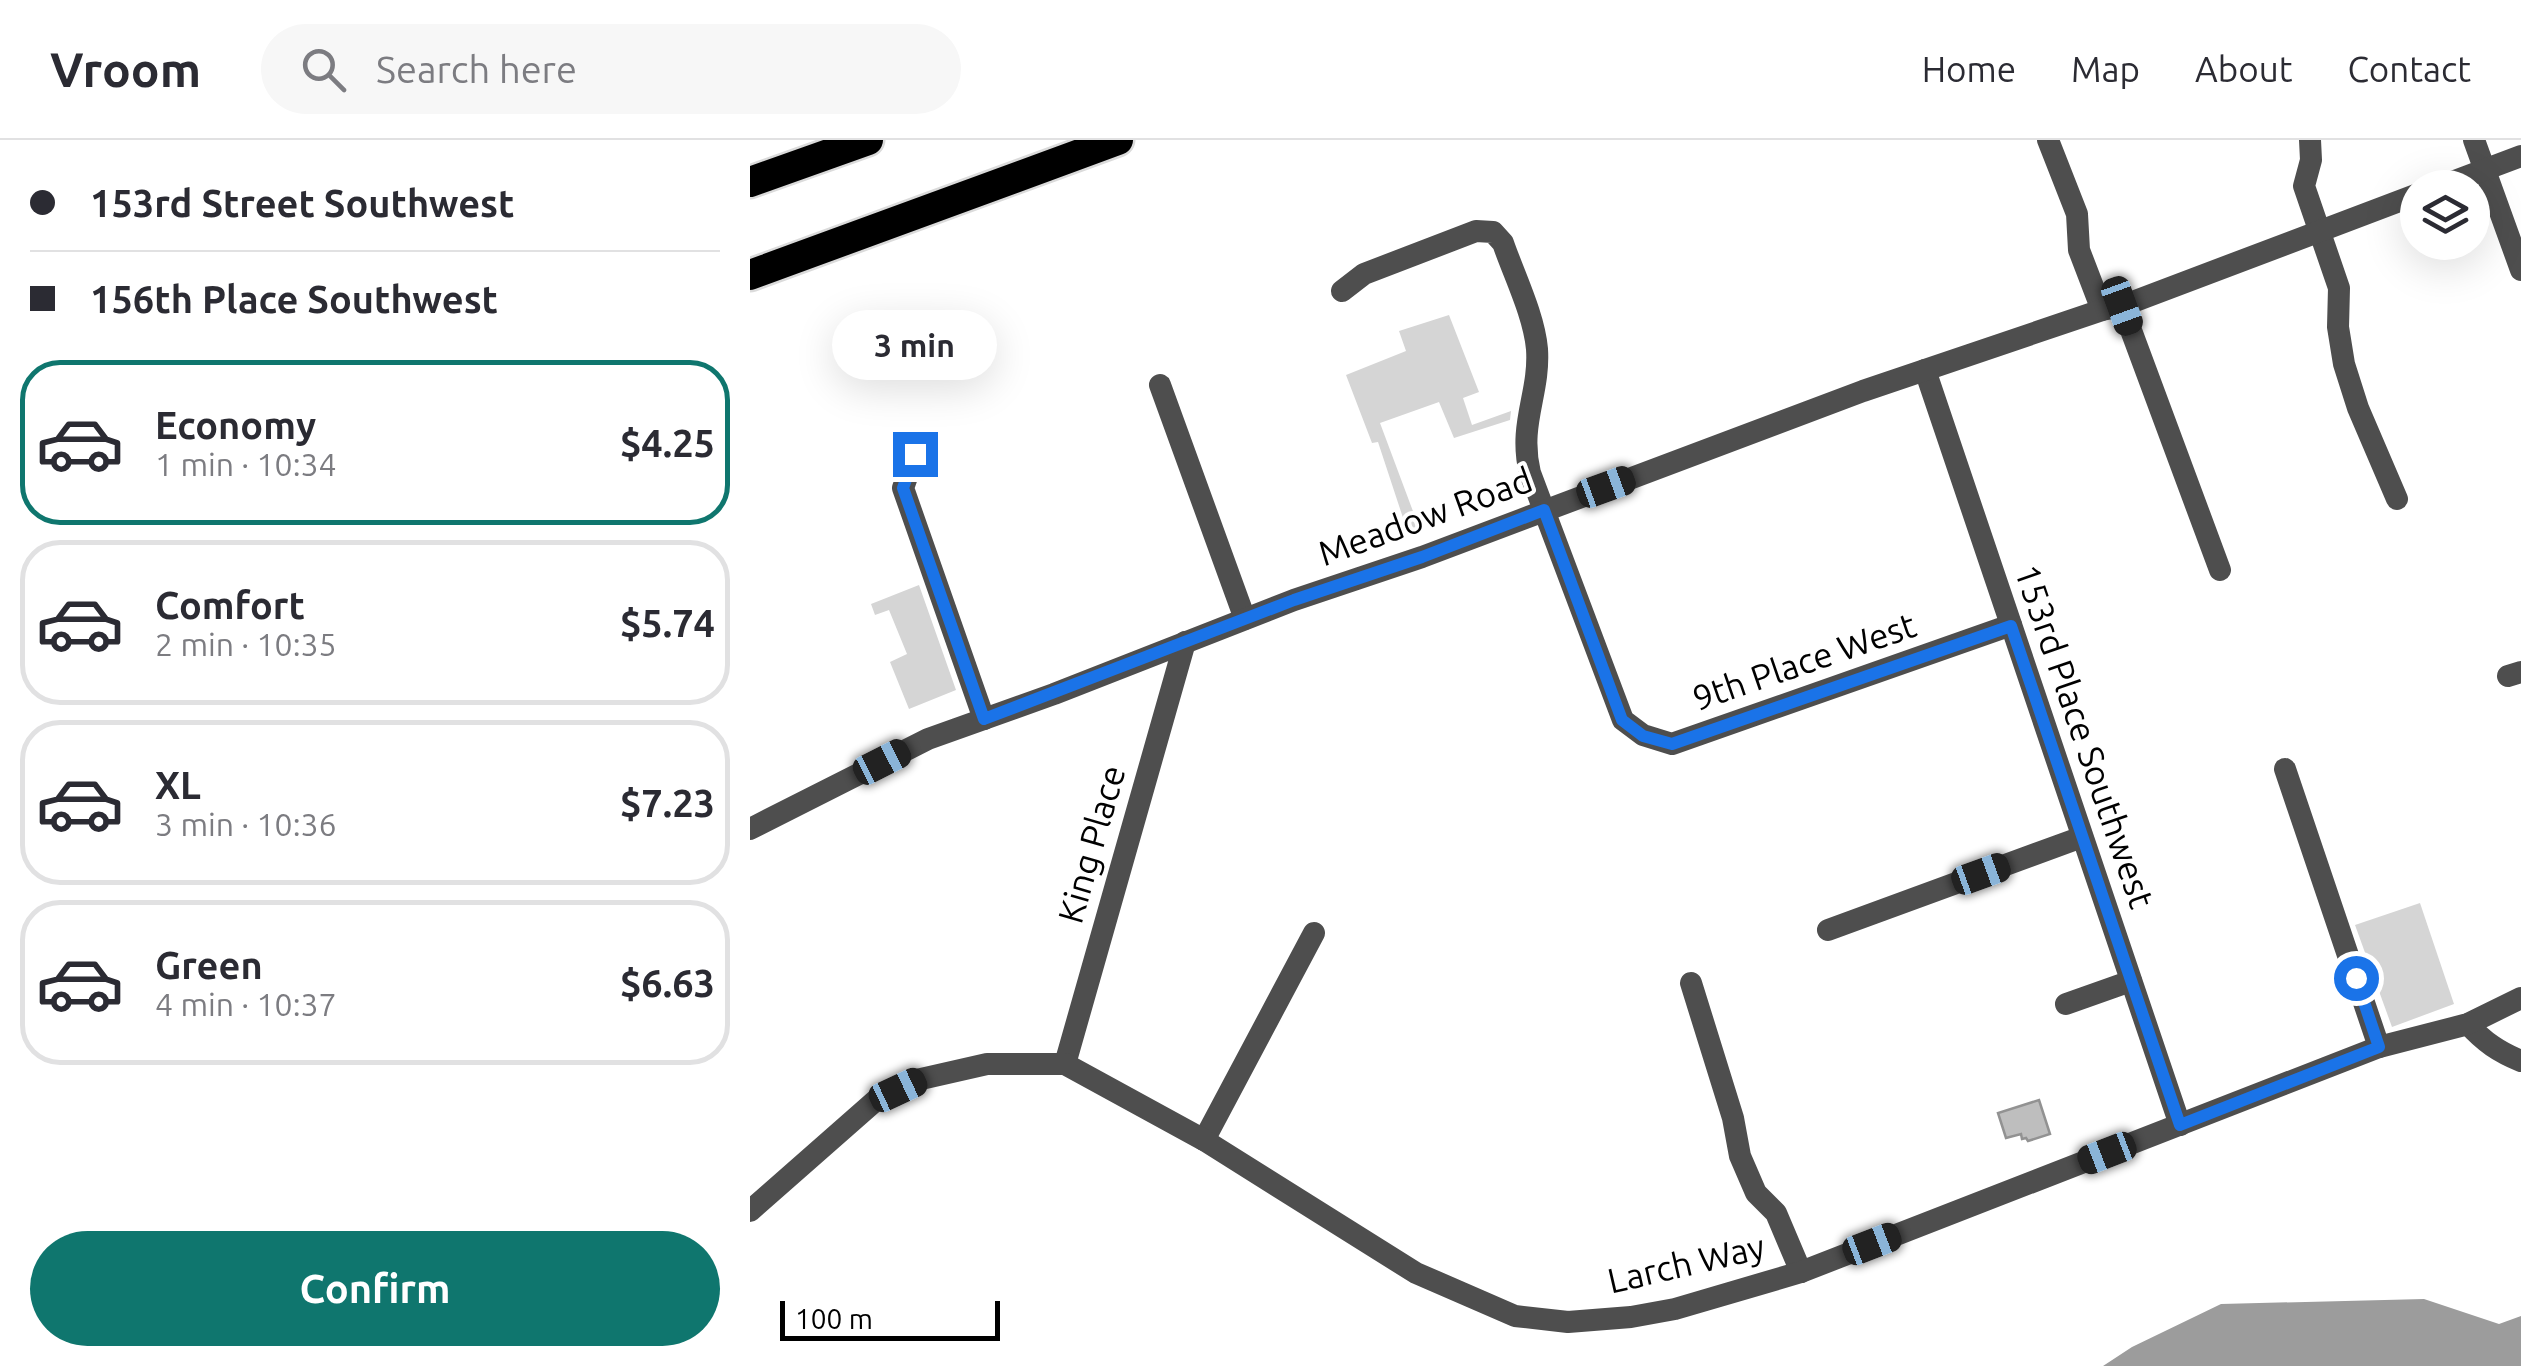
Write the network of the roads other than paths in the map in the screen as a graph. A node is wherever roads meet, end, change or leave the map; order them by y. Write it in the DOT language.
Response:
graph roads {
  1 [pos="868,140"];
  2 [pos="1118,140"];
  3 [pos="2048,140"];
  4 [pos="2310,140"];
  5 [pos="2474,140"];
  6 [pos="2521,156"];
  7 [pos="2486,169"];
  8 [pos="750,182"];
  9 [pos="2400,200"];
  10 [pos="2318,230"];
  11 [pos="2521,270"];
  12 [pos="750,276"];
  13 [pos="1342,291"];
  14 [pos="2112,308"];
  15 [pos="1925,370"];
  16 [pos="1160,385"];
  17 [pos="915,454"];
  18 [pos="2397,499"];
  19 [pos="1544,510"];
  20 [pos="2220,570"];
  21 [pos="1245,619"];
  22 [pos="2011,626"];
  23 [pos="1184,642"];
  24 [pos="984,719"];
  25 [pos="2285,770"];
  26 [pos="750,828"];
  27 [pos="2082,838"];
  28 [pos="1828,930"];
  29 [pos="1314,933"];
  30 [pos="2131,981"];
  31 [pos="1691,983"];
  32 [pos="2521,998"];
  33 [pos="2066,1004"];
  34 [pos="2468,1024"];
  35 [pos="2379,1047"];
  36 [pos="2521,1061"];
  37 [pos="1065,1064"];
  38 [pos="2180,1125"];
  39 [pos="1204,1140"];
  40 [pos="750,1211"];
  41 [pos="1801,1272"];
  1 -- 8 [label="highway"];
  2 -- 12 [label="highway"];
  3 -- 14 [label="street"];
  4 -- 10 [label="street"];
  5 -- 7 [label="street"];
  6 -- 7 [label="street"];
  7 -- 11 [label="street"];
  9 -- 10 [label="street, Meadow Road"];
  10 -- 14 [label="street, Meadow Road"];
  10 -- 18 [label="street"];
  13 -- 19 [label="street"];
  14 -- 15 [label="street, Meadow Road"];
  14 -- 20 [label="street"];
  15 -- 19 [label="street, Meadow Road"];
  15 -- 22 [label="street, 153rd Place Southwest"];
  16 -- 21 [label="street"];
  17 -- 24 [label="street"];
  19 -- 21 [label="street, Meadow Road"];
  19 -- 22 [label="street, 9th Place West"];
  21 -- 23 [label="street, Meadow Road"];
  22 -- 27 [label="street, 153rd Place Southwest"];
  23 -- 24 [label="street, Meadow Road"];
  23 -- 37 [label="street, King Place"];
  24 -- 26 [label="street, Meadow Road"];
  25 -- 35 [label="street"];
  27 -- 28 [label="street"];
  27 -- 30 [label="street, 153rd Place Southwest"];
  29 -- 39 [label="street"];
  30 -- 33 [label="street"];
  30 -- 38 [label="street, 153rd Place Southwest"];
  31 -- 41 [label="street"];
  32 -- 34 [label="street, Larch Way"];
  34 -- 35 [label="street, Larch Way"];
  34 -- 36 [label="street"];
  35 -- 38 [label="street, Larch Way"];
  37 -- 39 [label="street, Larch Way"];
  37 -- 40 [label="street, Larch Way"];
  38 -- 41 [label="street, Larch Way"];
  39 -- 41 [label="street, Larch Way"];
}
